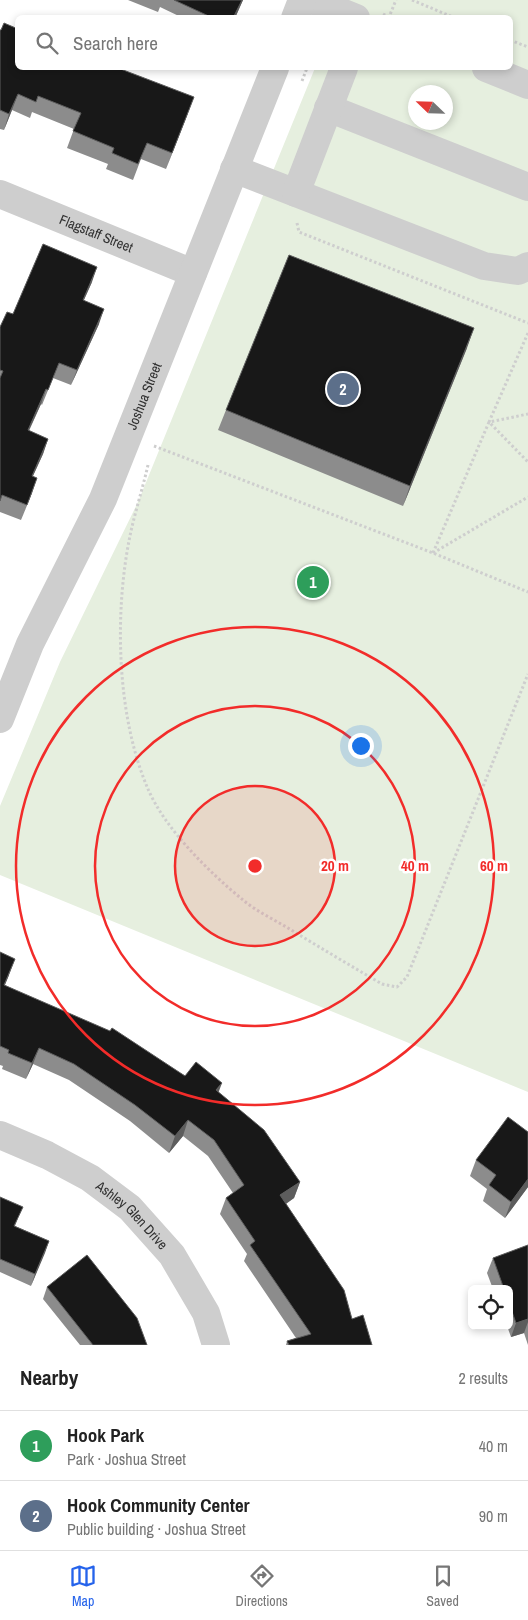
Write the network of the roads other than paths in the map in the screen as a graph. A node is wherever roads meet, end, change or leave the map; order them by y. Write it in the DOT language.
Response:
graph roads {
  1 [pos="302,0"];
  2 [pos="312,0"];
  3 [pos="296,15"];
  4 [pos="349,15"];
  5 [pos="274,70"];
  6 [pos="343,70"];
  7 [pos="491,70"];
  8 [pos="528,86"];
  9 [pos="328,108"];
  10 [pos="234,169"];
  11 [pos="528,187"];
  12 [pos="0,194"];
  13 [pos="295,205"];
  14 [pos="528,266"];
  15 [pos="193,272"];
  16 [pos="0,719"];
  17 [pos="0,1135"];
  18 [pos="216,1345"];
  1 -- 3 [label="street"];
  2 -- 4 [label="street"];
  5 -- 10 [label="street, Joshua Street"];
  6 -- 9 [label="street"];
  7 -- 8 [label="street"];
  9 -- 11 [label="street"];
  9 -- 13 [label="street"];
  10 -- 13 [label="street"];
  10 -- 15 [label="street, Joshua Street"];
  12 -- 15 [label="street, Flagstaff Street"];
  13 -- 14 [label="street"];
  15 -- 16 [label="street, Joshua Street"];
  17 -- 18 [label="street, Ashley Glen Drive"];
}
